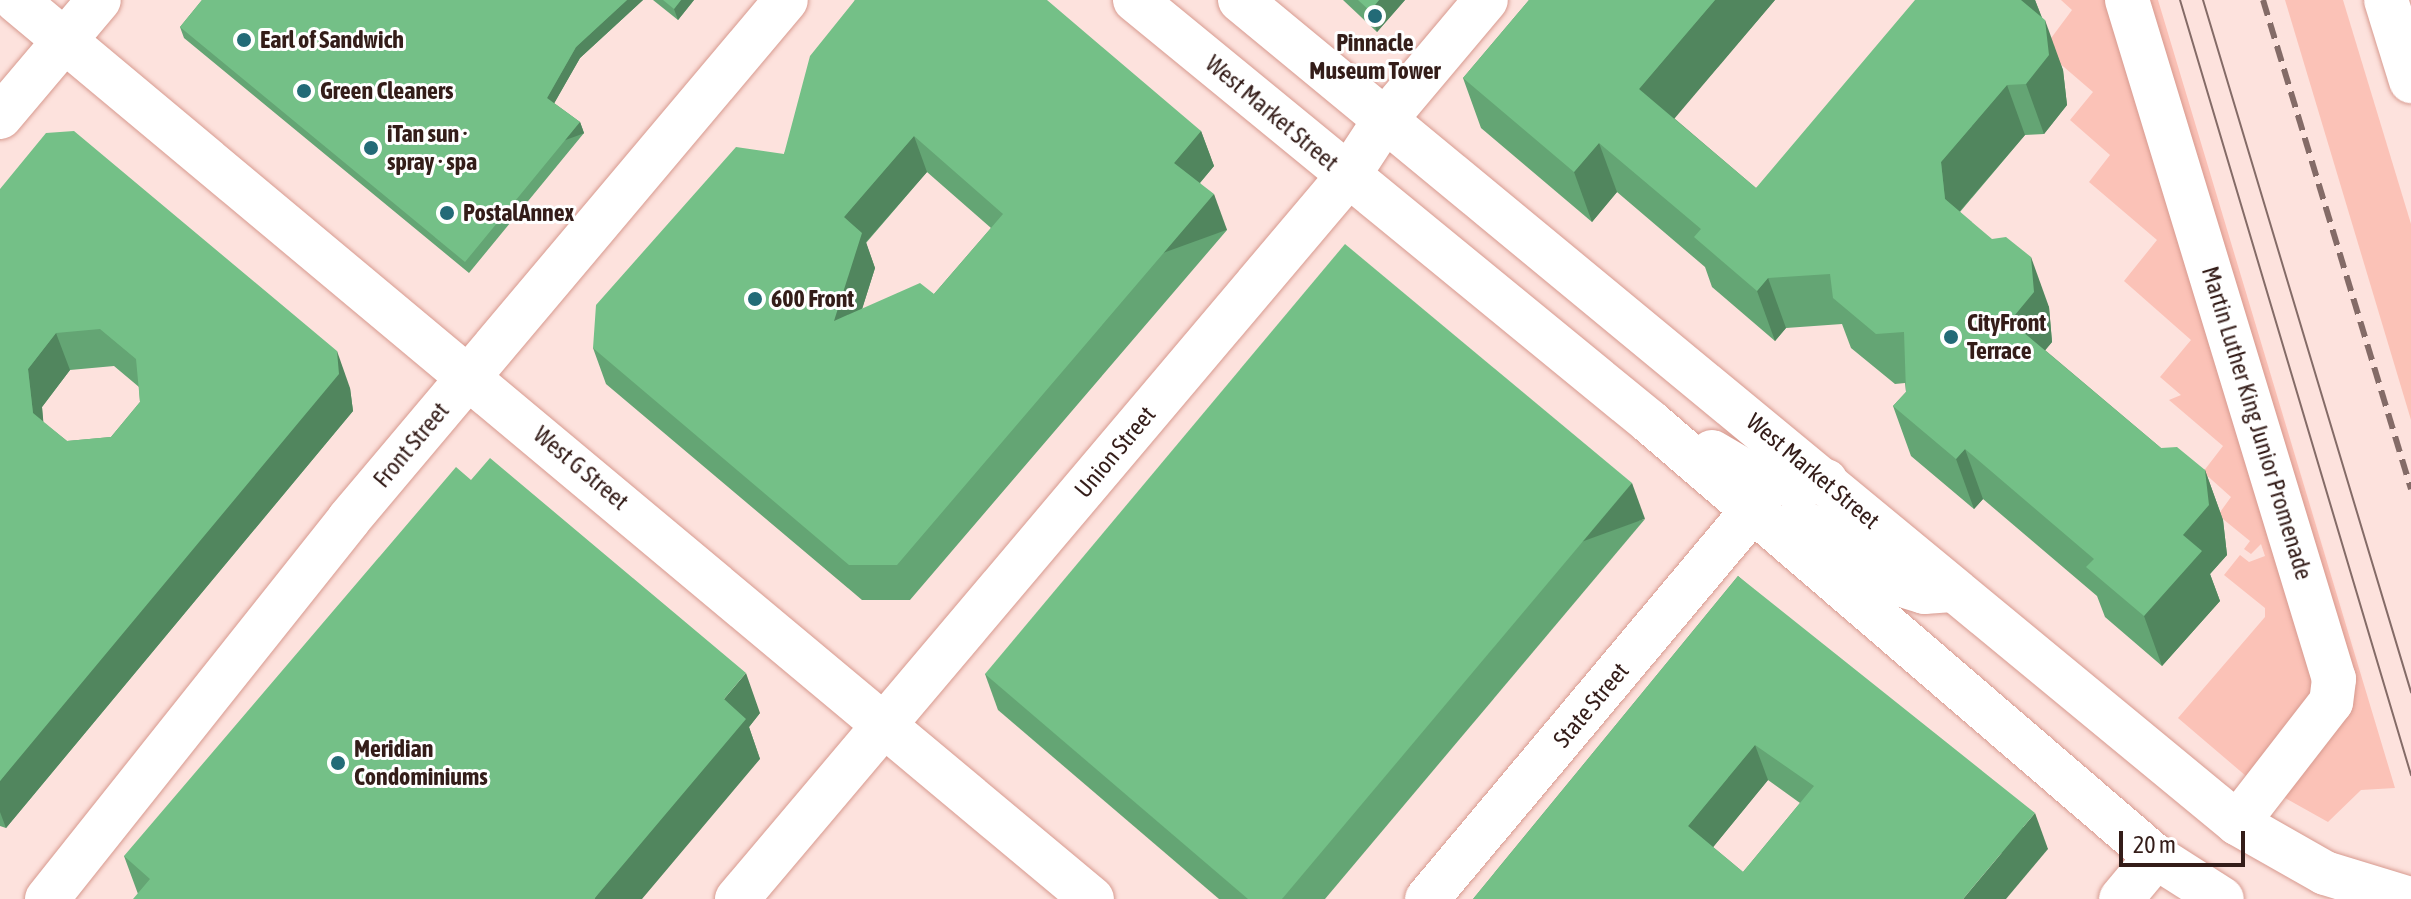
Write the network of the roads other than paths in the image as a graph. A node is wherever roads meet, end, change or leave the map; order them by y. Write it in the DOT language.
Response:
graph roads {
  1 [pos="16,0"];
  2 [pos="99,0"];
  3 [pos="786,0"];
  4 [pos="1135,0"];
  5 [pos="1240,0"];
  6 [pos="1486,0"];
  7 [pos="2127,0"];
  8 [pos="2386,0"];
  9 [pos="66,41"];
  10 [pos="2411,81"];
  11 [pos="0,117"];
  12 [pos="1384,121"];
  13 [pos="1348,176"];
  14 [pos="470,374"];
  15 [pos="1682,449"];
  16 [pos="1826,481"];
  17 [pos="1753,510"];
  18 [pos="1952,590"];
  19 [pos="885,724"];
  20 [pos="2237,823"];
  21 [pos="2156,857"];
  22 [pos="47,899"];
  23 [pos="737,899"];
  24 [pos="1092,899"];
  25 [pos="1427,899"];
  26 [pos="2121,899"];
  27 [pos="2222,899"];
  28 [pos="2410,899"];
  1 -- 9 [label="main road, West G Street"];
  2 -- 9 [label="main road"];
  3 -- 14 [label="main road, Front Street"];
  4 -- 13 [label="main road, West Market Street"];
  5 -- 12 [label="main road, West Market Street"];
  6 -- 12 [label="main road, Union Street"];
  7 -- 20 [label="main road, Martin Luther King Junior Promenade"];
  8 -- 10 [label="main road"];
  9 -- 11 [label="main road"];
  9 -- 14 [label="main road, West G Street"];
  12 -- 13 [label="main road, Union Street"];
  12 -- 16 [label="main road, West Market Street"];
  13 -- 15 [label="main road, West Market Street"];
  13 -- 19 [label="main road, Union Street"];
  14 -- 19 [label="main road, West G Street"];
  14 -- 22 [label="main road, Front Street"];
  15 -- 16 [label="main road"];
  15 -- 17 [label="main road, West Market Street"];
  16 -- 18 [label="main road, West Market Street"];
  17 -- 18 [label="main road"];
  17 -- 21 [label="main road, West Market Street"];
  17 -- 25 [label="main road, State Street"];
  18 -- 20 [label="main road, West Market Street"];
  19 -- 23 [label="main road, Union Street"];
  19 -- 24 [label="main road, West G Street"];
  20 -- 28 [label="main road, West Market Street"];
  21 -- 26 [label="main road"];
  21 -- 27 [label="main road, West Market Street"];
}
